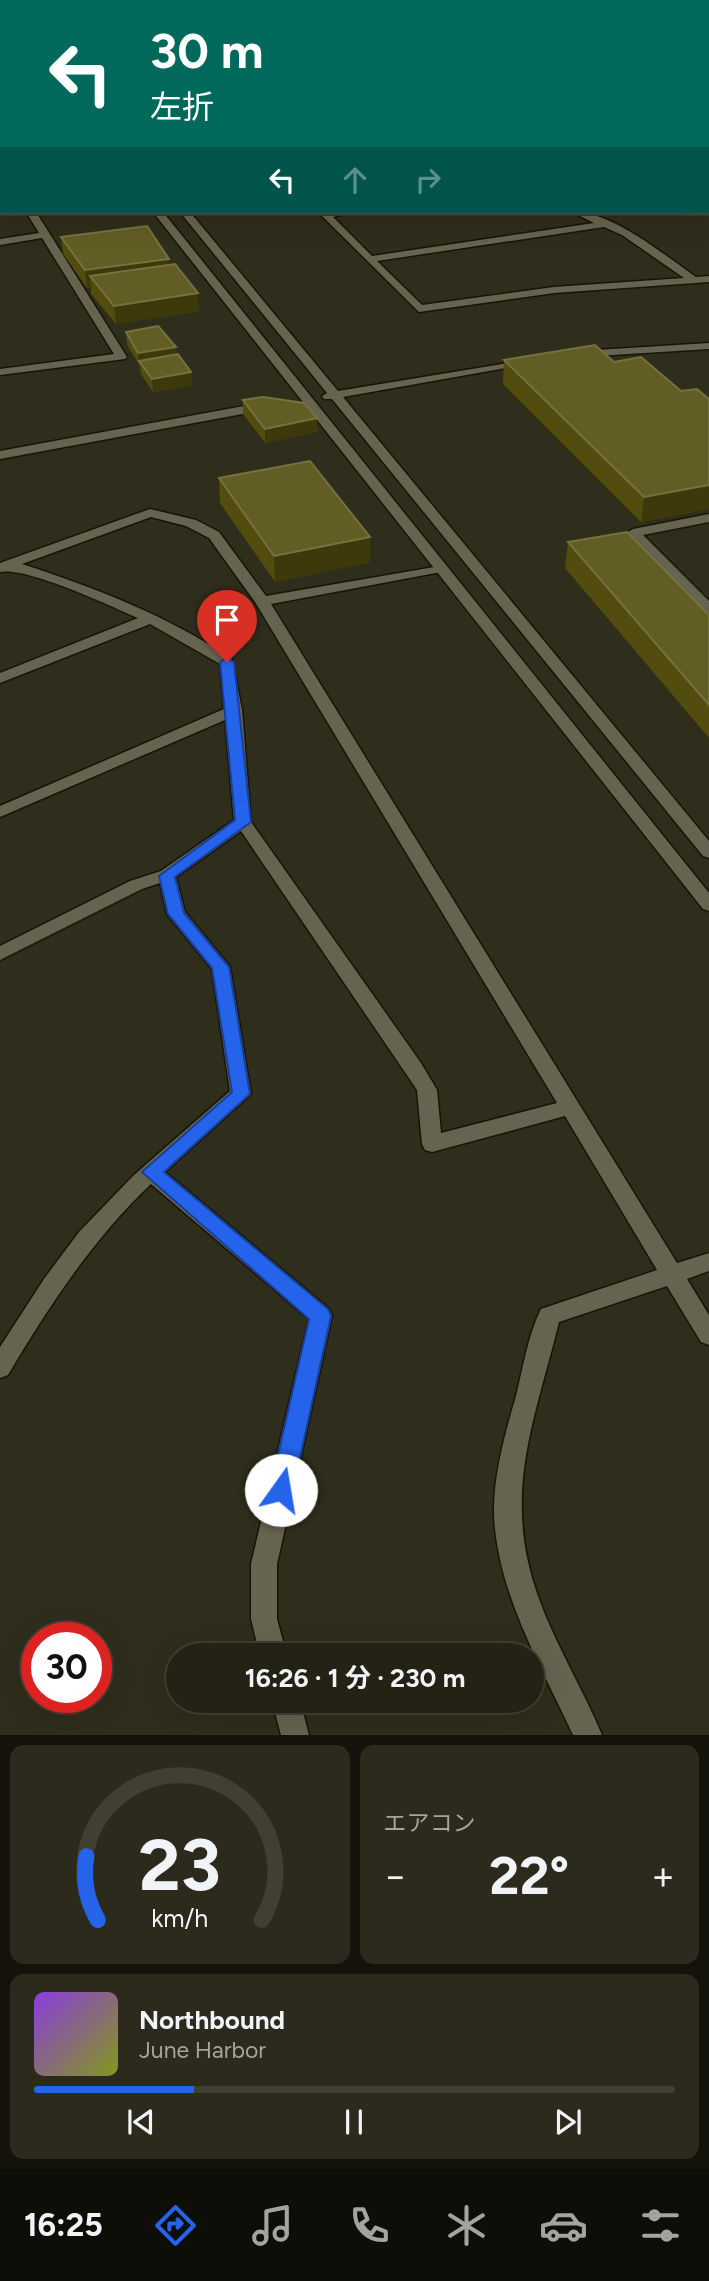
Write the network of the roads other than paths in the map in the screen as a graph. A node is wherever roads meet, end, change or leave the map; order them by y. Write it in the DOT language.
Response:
graph roads {
  1 [pos="32,214"];
  2 [pos="159,214"];
  3 [pos="187,214"];
  4 [pos="325,214"];
  5 [pos="582,214"];
  6 [pos="608,224"];
  7 [pos="47,236"];
  8 [pos="0,242"];
  9 [pos="369,259"];
  10 [pos="709,279"];
  11 [pos="694,280"];
  12 [pos="709,346"];
  13 [pos="567,355"];
  14 [pos="541,359"];
  15 [pos="0,372"];
  16 [pos="336,395"];
  17 [pos="296,401"];
  18 [pos="0,455"];
  19 [pos="709,518"];
  20 [pos="3,565"];
  21 [pos="441,568"];
  22 [pos="262,601"];
  23 [pos="709,609"];
  24 [pos="149,619"];
  25 [pos="0,678"];
  26 [pos="234,710"];
  27 [pos="0,812"];
  28 [pos="243,822"];
  29 [pos="709,852"];
  30 [pos="167,876"];
  31 [pos="709,905"];
  32 [pos="0,954"];
  33 [pos="570,1107"];
  34 [pos="151,1172"];
  35 [pos="709,1262"];
  36 [pos="672,1274"];
  37 [pos="709,1335"];
  38 [pos="0,1368"];
  39 [pos="270,1643"];
  40 [pos="289,1713"];
  41 [pos="295,1735"];
  42 [pos="588,1735"];
  1 -- 7 [label="street"];
  2 -- 17 [label="street"];
  3 -- 16 [label="street"];
  4 -- 9 [label="street"];
  5 -- 6 [label="street"];
  6 -- 9 [label="street"];
  6 -- 11 [label="street"];
  7 -- 8 [label="street"];
  7 -- 15 [label="street"];
  9 -- 11 [label="street"];
  10 -- 11 [label="street"];
  12 -- 13 [label="street"];
  14 -- 16 [label="street"];
  16 -- 17 [label="street"];
  16 -- 29 [label="street"];
  17 -- 18 [label="street"];
  17 -- 21 [label="street"];
  19 -- 23 [label="street"];
  20 -- 22 [label="street"];
  20 -- 24 [label="street"];
  21 -- 22 [label="street"];
  21 -- 31 [label="street"];
  22 -- 33 [label="street"];
  24 -- 25 [label="street"];
  24 -- 26 [label="street"];
  26 -- 27 [label="street"];
  26 -- 28 [label="street"];
  28 -- 30 [label="street"];
  28 -- 33 [label="street"];
  30 -- 32 [label="street"];
  30 -- 34 [label="street"];
  33 -- 36 [label="street"];
  34 -- 38 [label="street"];
  34 -- 39 [label="street"];
  35 -- 36 [label="street"];
  36 -- 37 [label="street"];
  36 -- 42 [label="street"];
  40 -- 41 [label="street"];
}
